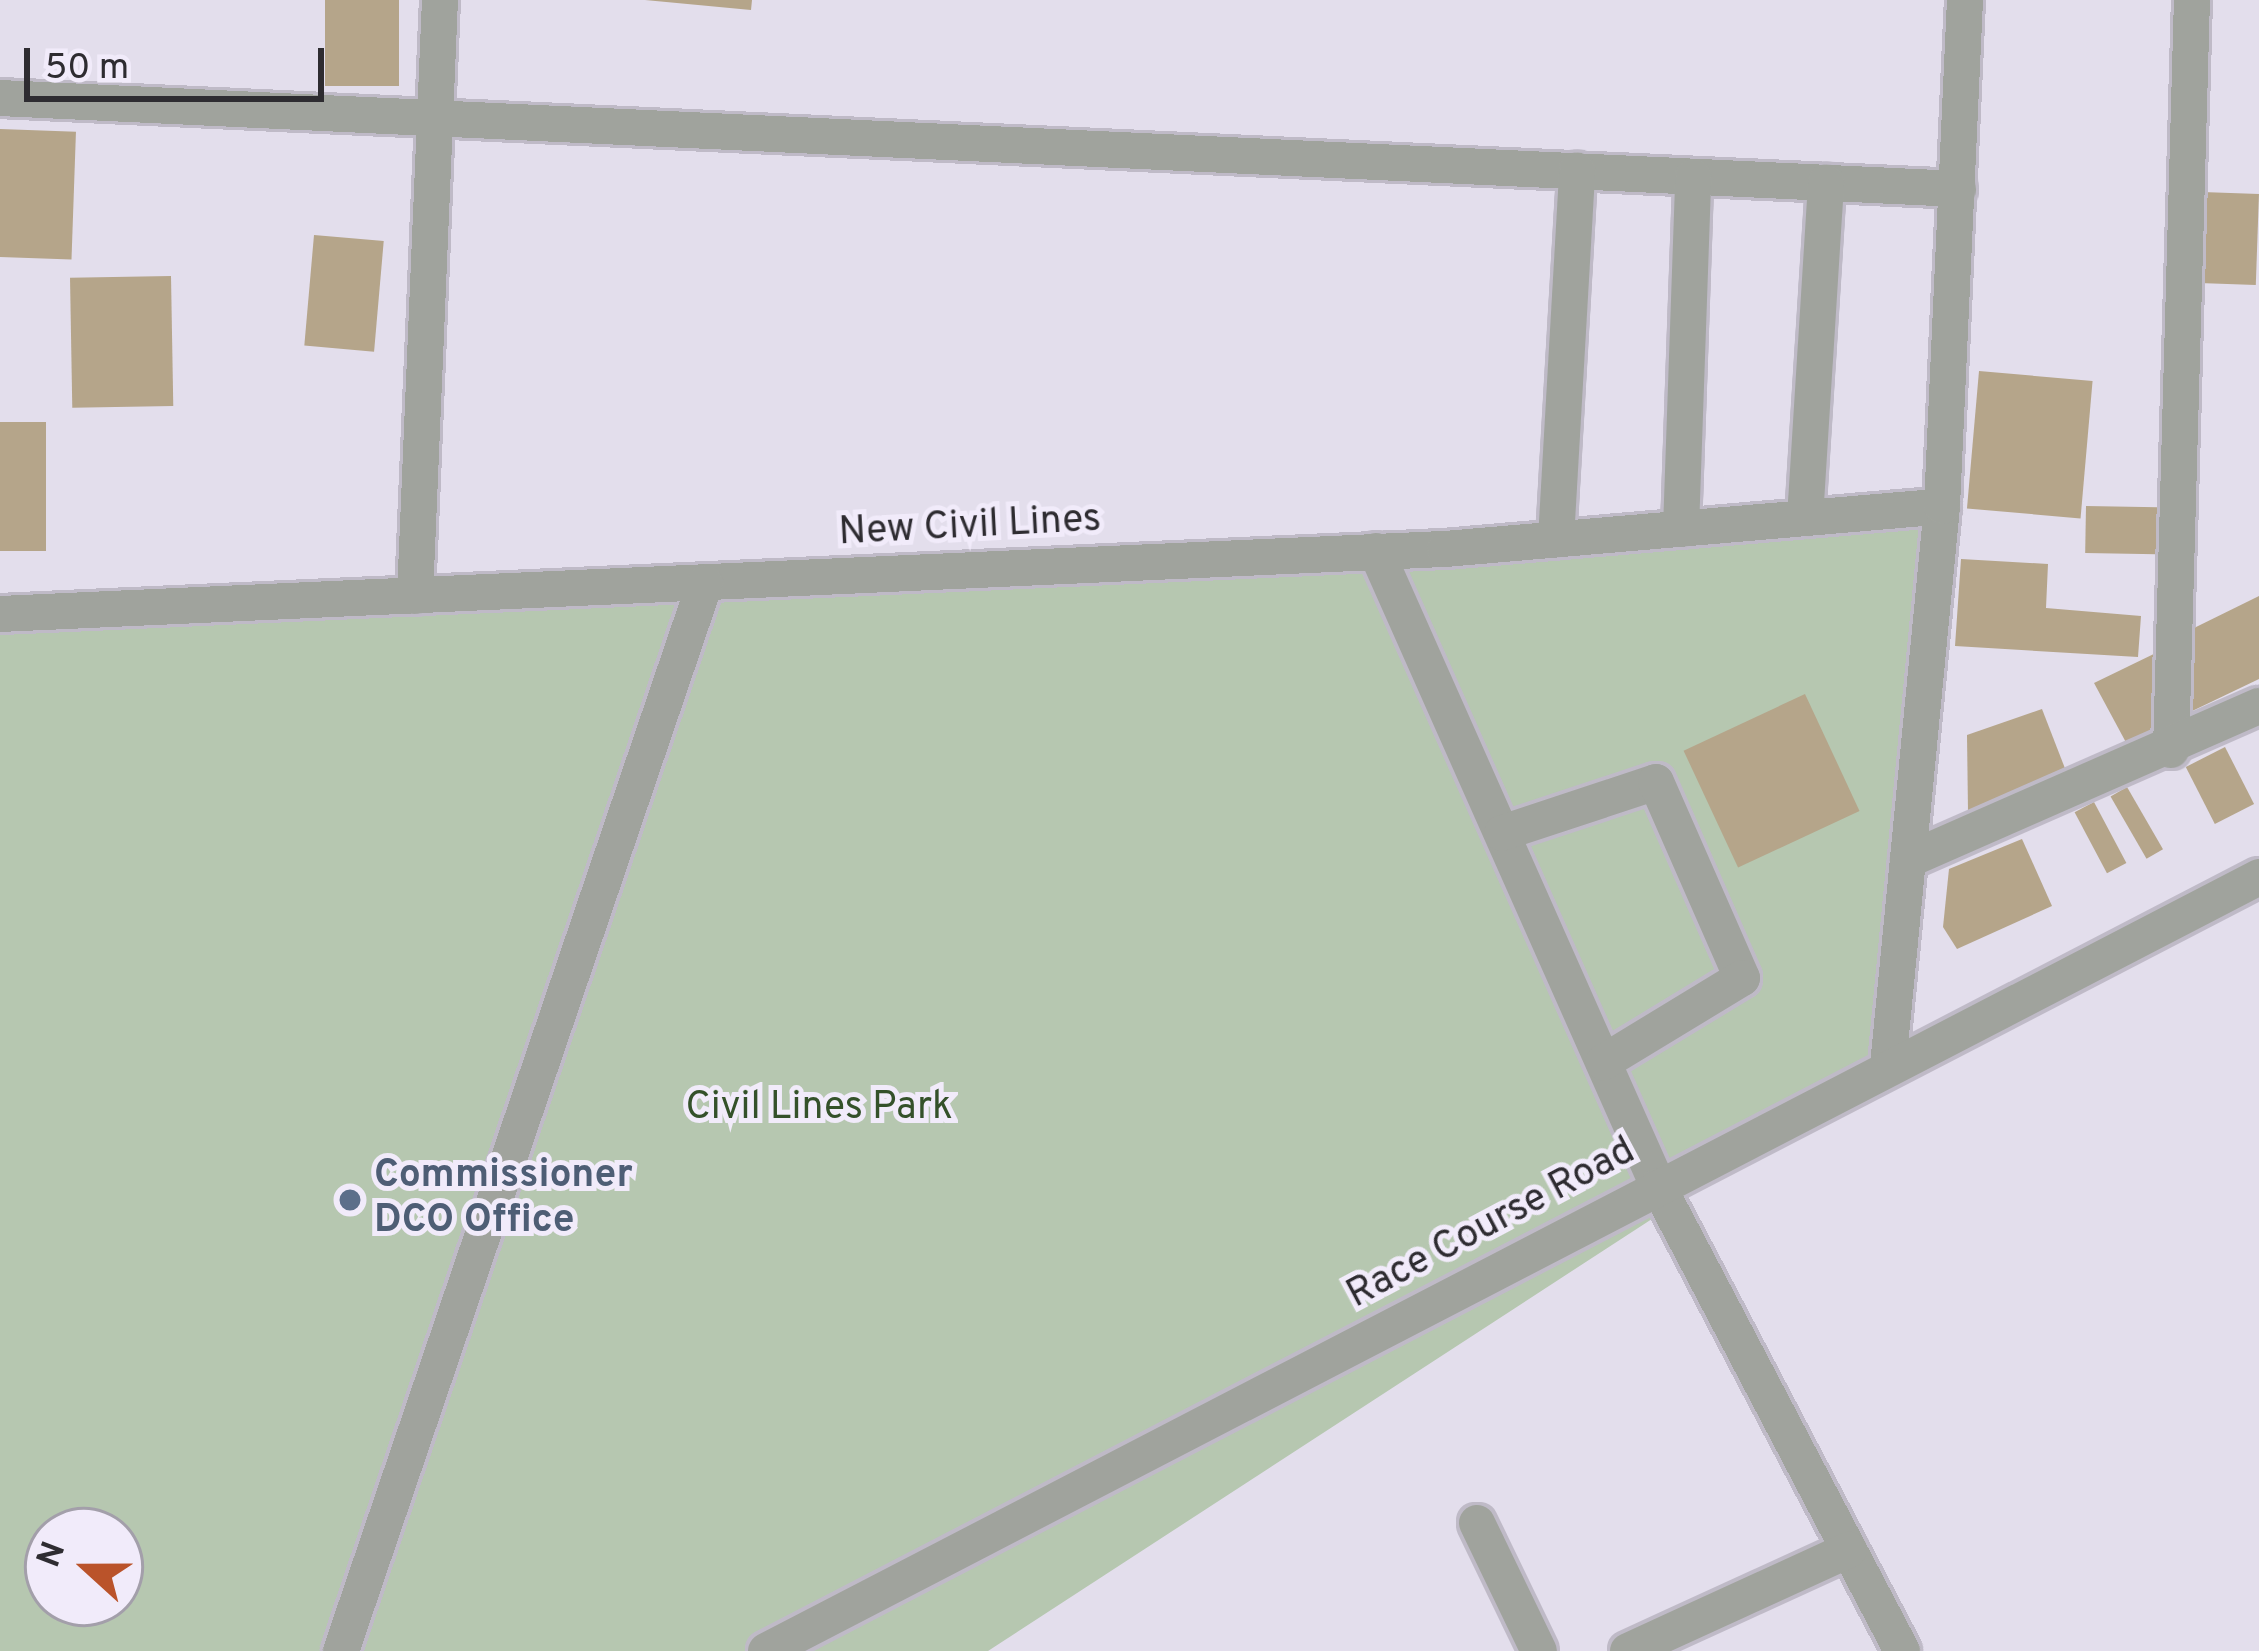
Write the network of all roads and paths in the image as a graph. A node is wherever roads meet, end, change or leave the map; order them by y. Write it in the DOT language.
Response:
graph roads {
  1 [pos="440,0"];
  2 [pos="1965,0"];
  3 [pos="2192,0"];
  4 [pos="0,98"];
  5 [pos="437,118"];
  6 [pos="1577,172"];
  7 [pos="1693,176"];
  8 [pos="1826,183"];
  9 [pos="1958,189"];
  10 [pos="1942,506"];
  11 [pos="1805,518"];
  12 [pos="1681,529"];
  13 [pos="1556,539"];
  14 [pos="1376,551"];
  15 [pos="705,583"];
  16 [pos="415,596"];
  17 [pos="0,614"];
  18 [pos="2259,706"];
  19 [pos="2171,750"];
  20 [pos="1502,833"];
  21 [pos="1908,860"];
  22 [pos="2259,877"];
  23 [pos="1604,1062"];
  24 [pos="1888,1066"];
  25 [pos="1658,1186"];
  26 [pos="1477,1522"];
  27 [pos="1850,1550"];
  28 [pos="341,1651"];
  29 [pos="766,1651"];
  30 [pos="1539,1651"];
  31 [pos="1628,1651"];
  32 [pos="1902,1651"];
  1 -- 5 [label="street"];
  2 -- 9 [label="street"];
  3 -- 19 [label="street"];
  4 -- 5 [label="street"];
  5 -- 6 [label="street"];
  5 -- 16 [label="street"];
  6 -- 7 [label="street"];
  6 -- 13 [label="street"];
  7 -- 8 [label="street"];
  7 -- 12 [label="street"];
  8 -- 9 [label="street"];
  8 -- 11 [label="street"];
  9 -- 10 [label="street"];
  10 -- 11 [label="street, New Civil Lines"];
  10 -- 21 [label="street"];
  11 -- 12 [label="street, New Civil Lines"];
  12 -- 13 [label="street, New Civil Lines"];
  13 -- 14 [label="street, New Civil Lines"];
  14 -- 15 [label="street, New Civil Lines"];
  14 -- 20 [label="street"];
  15 -- 16 [label="street, New Civil Lines"];
  15 -- 28 [label="street"];
  16 -- 17 [label="street, New Civil Lines"];
  18 -- 19 [label="street"];
  19 -- 21 [label="street"];
  20 -- 23 [label="street"];
  20 -- 23 [label="street"];
  21 -- 24 [label="street"];
  22 -- 24 [label="street, Race Course Road"];
  23 -- 25 [label="street"];
  24 -- 25 [label="street, Race Course Road"];
  25 -- 27 [label="street"];
  25 -- 29 [label="street, Race Course Road"];
  26 -- 30 [label="street"];
  27 -- 31 [label="street"];
  27 -- 32 [label="street"];
}
